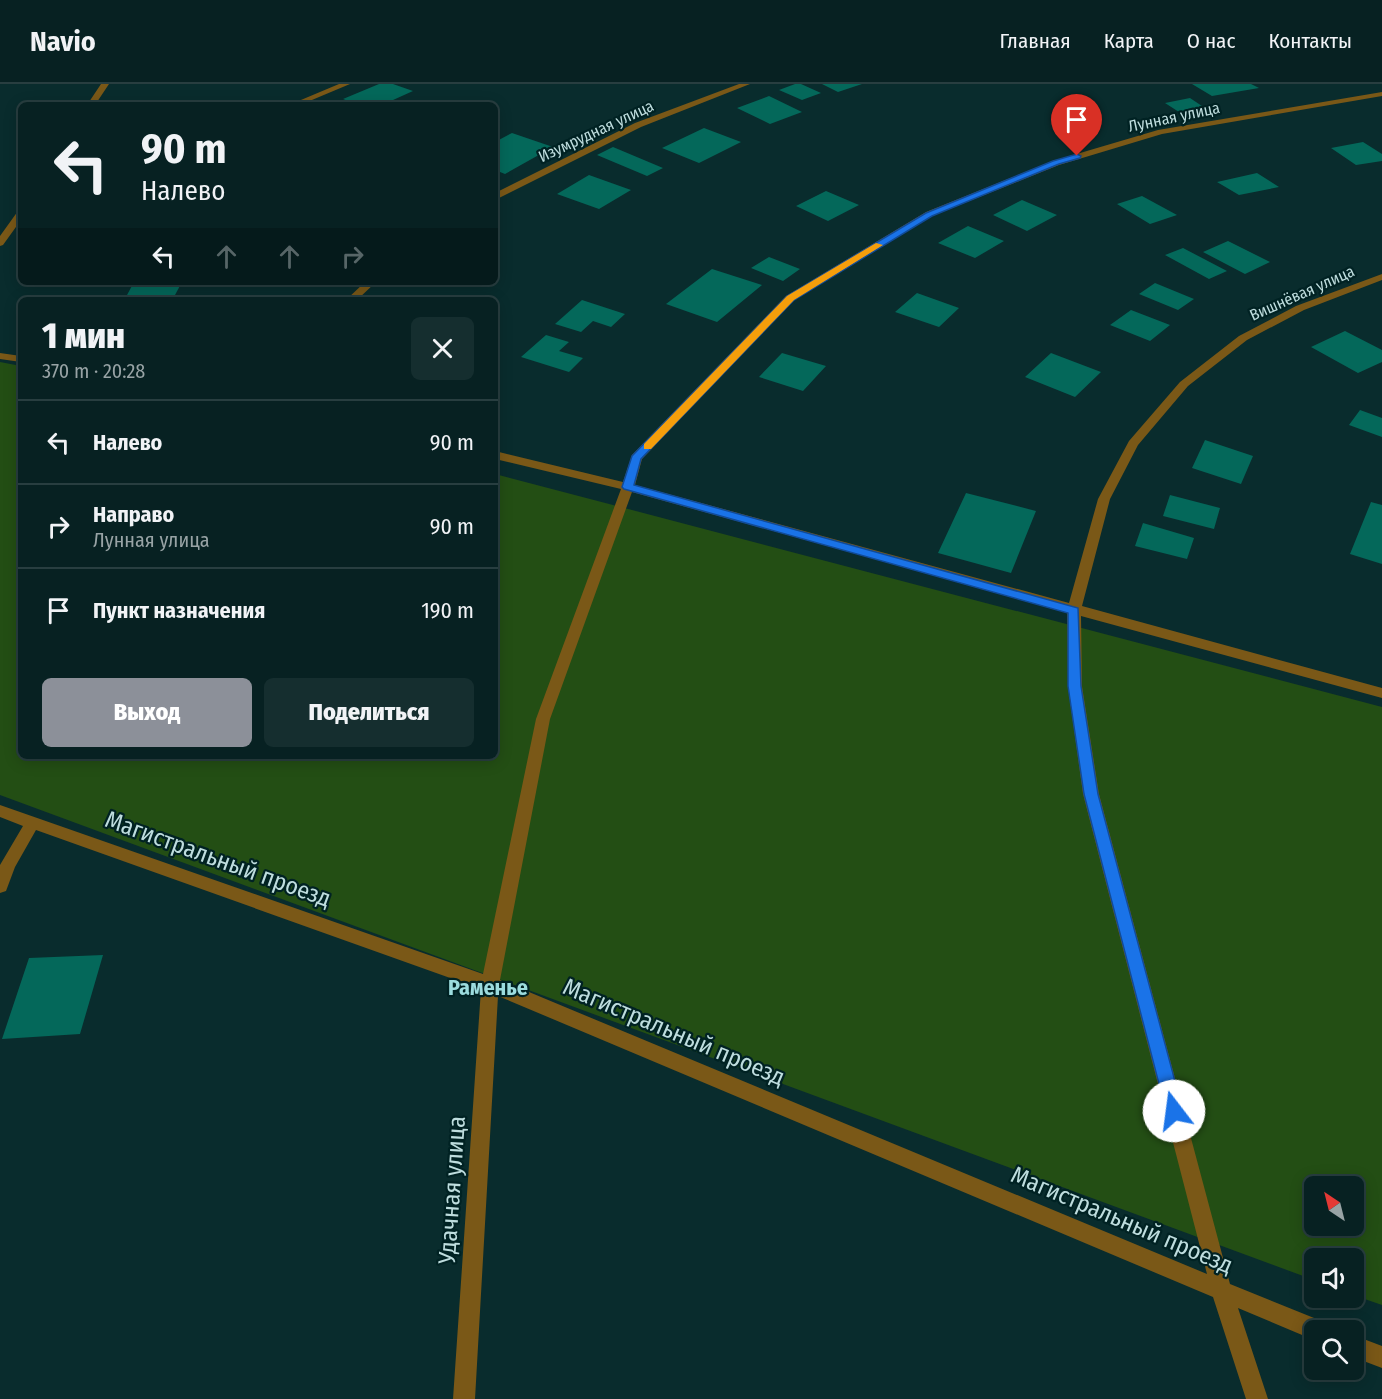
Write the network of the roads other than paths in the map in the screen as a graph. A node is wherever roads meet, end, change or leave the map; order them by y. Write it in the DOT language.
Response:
graph roads {
  1 [pos="105,84"];
  2 [pos="346,84"];
  3 [pos="746,84"];
  4 [pos="1382,94"];
  5 [pos="93,102"];
  6 [pos="301,102"];
  7 [pos="498,195"];
  8 [pos="18,216"];
  9 [pos="0,243"];
  10 [pos="1382,277"];
  11 [pos="368,285"];
  12 [pos="354,297"];
  13 [pos="0,356"];
  14 [pos="18,359"];
  15 [pos="498,457"];
  16 [pos="628,487"];
  17 [pos="1074,611"];
  18 [pos="1382,693"];
  19 [pos="0,811"];
  20 [pos="33,822"];
  21 [pos="0,886"];
  22 [pos="490,984"];
  23 [pos="1222,1292"];
  24 [pos="1304,1325"];
  25 [pos="1364,1351"];
  26 [pos="1382,1358"];
  27 [pos="464,1399"];
  28 [pos="1257,1399"];
  1 -- 5 [label="street"];
  2 -- 6 [label="street"];
  3 -- 7 [label="street, Изумрудная улица"];
  4 -- 16 [label="street, Лунная улица"];
  8 -- 9 [label="street"];
  10 -- 17 [label="street, Вишнёвая улица"];
  11 -- 12 [label="street"];
  13 -- 14 [label="street"];
  15 -- 16 [label="street"];
  16 -- 17 [label="street"];
  16 -- 22 [label="street, Лунная улица"];
  17 -- 18 [label="street"];
  17 -- 23 [label="street, Вишнёвая улица"];
  19 -- 20 [label="street, Магистральный проезд"];
  20 -- 21 [label="street"];
  20 -- 22 [label="street, Магистральный проезд"];
  22 -- 23 [label="street, Магистральный проезд"];
  22 -- 27 [label="street, Удачная улица"];
  23 -- 24 [label="street, Магистральный проезд"];
  23 -- 28 [label="street, Вишнёвая улица"];
  25 -- 26 [label="street"];
}
